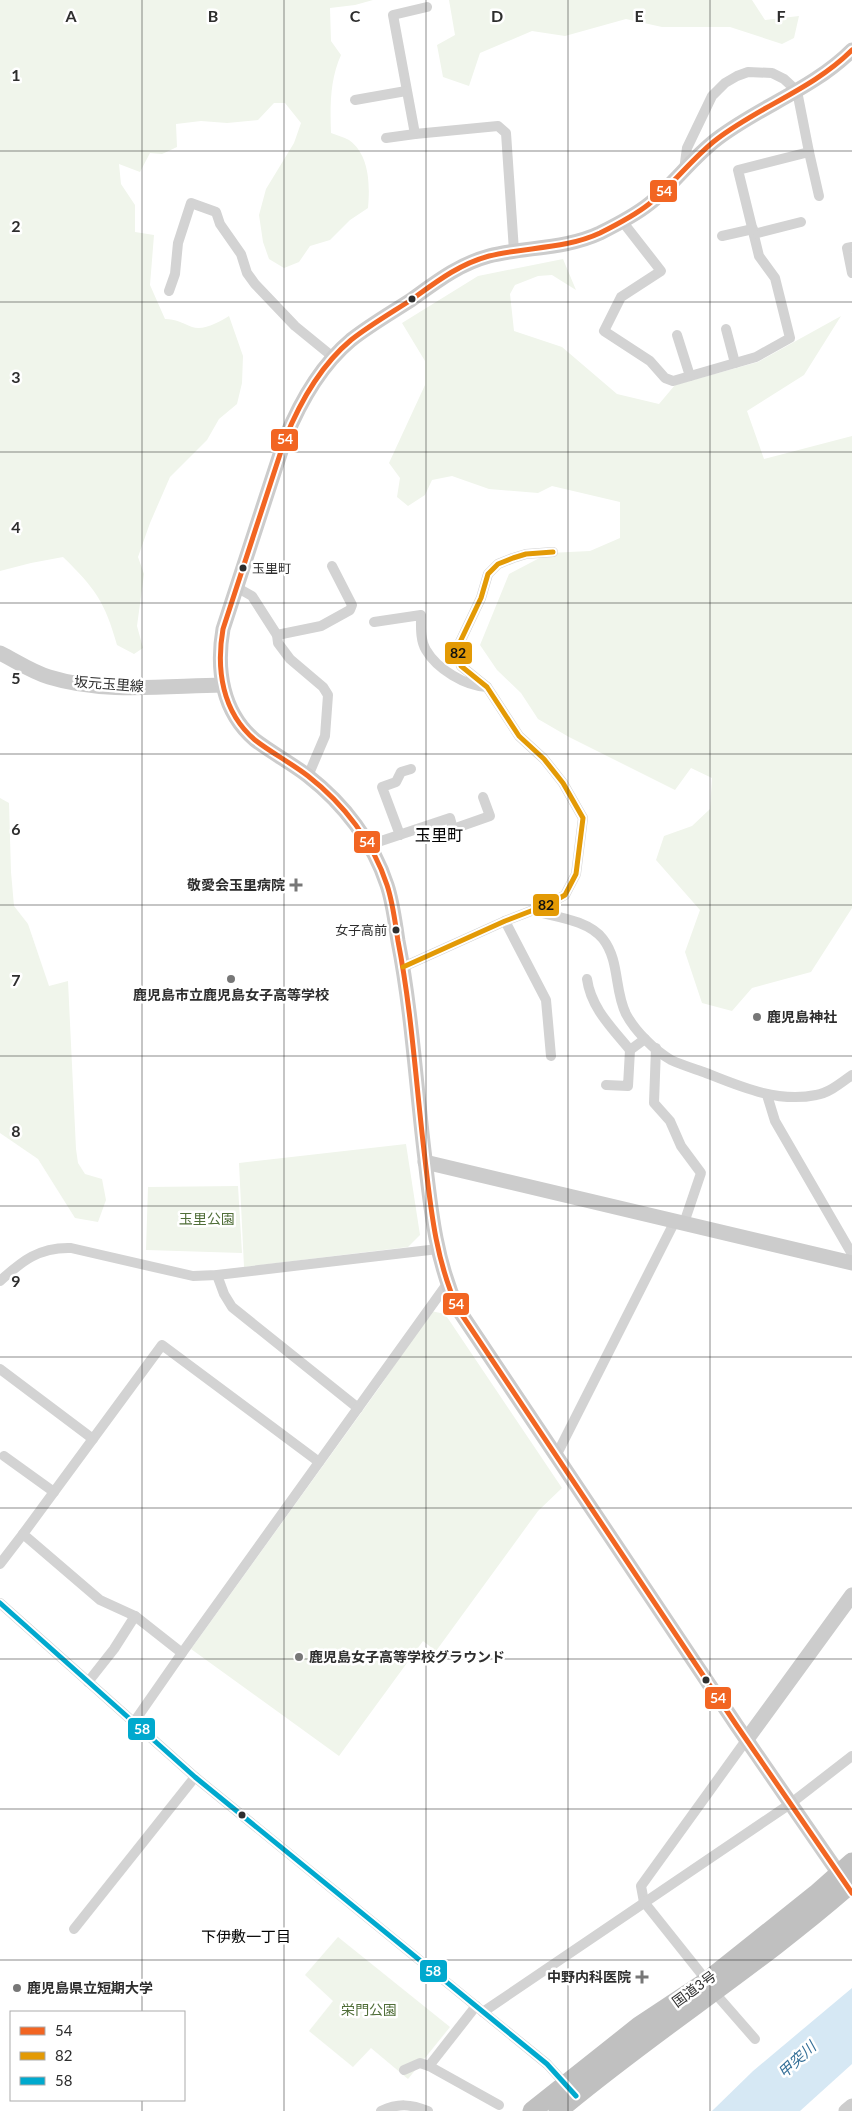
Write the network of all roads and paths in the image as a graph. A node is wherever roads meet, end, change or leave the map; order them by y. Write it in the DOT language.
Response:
graph roads {
  1 [pos="427,7"];
  2 [pos="852,50"];
  3 [pos="406,91"];
  4 [pos="797,91"];
  5 [pos="355,100"];
  6 [pos="415,134"];
  7 [pos="386,138"];
  8 [pos="809,152"];
  9 [pos="684,170"];
  10 [pos="819,196"];
  11 [pos="622,221"];
  12 [pos="800,222"];
  13 [pos="753,231"];
  14 [pos="722,236"];
  15 [pos="852,247"];
  16 [pos="514,251"];
  17 [pos="852,273"];
  18 [pos="169,291"];
  19 [pos="726,329"];
  20 [pos="677,335"];
  21 [pos="333,357"];
  22 [pos="735,363"];
  23 [pos="690,376"];
  24 [pos="554,552"];
  25 [pos="332,566"];
  26 [pos="236,587"];
  27 [pos="374,622"];
  28 [pos="277,635"];
  29 [pos="1,653"];
  30 [pos="222,685"];
  31 [pos="487,687"];
  32 [pos="411,769"];
  33 [pos="308,776"];
  34 [pos="483,797"];
  35 [pos="400,835"];
  36 [pos="369,846"];
  37 [pos="534,911"];
  38 [pos="505,921"];
  39 [pos="403,967"];
  40 [pos="587,979"];
  41 [pos="645,1039"];
  42 [pos="656,1048"];
  43 [pos="630,1050"];
  44 [pos="551,1056"];
  45 [pos="852,1075"];
  46 [pos="606,1085"];
  47 [pos="768,1095"];
  48 [pos="425,1162"];
  49 [pos="680,1222"];
  50 [pos="438,1249"];
  51 [pos="852,1254"];
  52 [pos="852,1263"];
  53 [pos="217,1275"];
  54 [pos="0,1281"];
  55 [pos="446,1284"];
  56 [pos="0,1369"];
  57 [pos="358,1408"];
  58 [pos="93,1439"];
  59 [pos="4,1456"];
  60 [pos="556,1456"];
  61 [pos="319,1462"];
  62 [pos="54,1492"];
  63 [pos="23,1534"];
  64 [pos="0,1564"];
  65 [pos="852,1595"];
  66 [pos="0,1603"];
  67 [pos="135,1616"];
  68 [pos="182,1652"];
  69 [pos="88,1682"];
  70 [pos="134,1722"];
  71 [pos="747,1739"];
  72 [pos="852,1756"];
  73 [pos="195,1777"];
  74 [pos="790,1804"];
  75 [pos="849,1880"];
  76 [pos="644,1902"];
  77 [pos="74,1929"];
  78 [pos="710,1986"];
  79 [pos="479,2009"];
  80 [pos="754,2039"];
  81 [pos="429,2066"];
  82 [pos="404,2070"];
  83 [pos="571,2090"];
  84 [pos="500,2106"];
  85 [pos="852,2106"];
  86 [pos="545,2109"];
  87 [pos="381,2111"];
  88 [pos="428,2111"];
  89 [pos="846,2111"];
  1 -- 3 [label="street"];
  2 -- 4 [label="street"];
  3 -- 5 [label="street"];
  3 -- 6 [label="street"];
  4 -- 8 [label="street"];
  4 -- 9 [label="street"];
  4 -- 9 [label="street"];
  6 -- 7 [label="street"];
  6 -- 16 [label="street"];
  8 -- 10 [label="street"];
  8 -- 13 [label="street"];
  9 -- 11 [label="street"];
  11 -- 16 [label="street"];
  11 -- 23 [label="street"];
  12 -- 13 [label="street"];
  13 -- 14 [label="street"];
  13 -- 22 [label="street"];
  15 -- 17 [label="street"];
  16 -- 21 [label="street"];
  18 -- 21 [label="street"];
  19 -- 22 [label="street"];
  20 -- 23 [label="street"];
  21 -- 26 [label="street"];
  22 -- 23 [label="street"];
  24 -- 31 [label="street"];
  25 -- 28 [label="street"];
  26 -- 28 [label="street"];
  26 -- 30 [label="street"];
  27 -- 31 [label="street"];
  28 -- 33 [label="street"];
  29 -- 30 [label="street, 坂元玉里線"];
  30 -- 33 [label="street"];
  31 -- 37 [label="street"];
  32 -- 35 [label="street"];
  33 -- 36 [label="street"];
  34 -- 35 [label="street"];
  35 -- 36 [label="street"];
  36 -- 39 [label="street"];
  37 -- 38 [label="street"];
  37 -- 41 [label="street"];
  38 -- 39 [label="street"];
  38 -- 44 [label="street"];
  39 -- 48 [label="street"];
  40 -- 43 [label="street"];
  41 -- 42 [label="street"];
  41 -- 43 [label="street"];
  42 -- 47 [label="street"];
  42 -- 49 [label="street"];
  43 -- 46 [label="street"];
  45 -- 47 [label="street"];
  47 -- 51 [label="street"];
  48 -- 49 [label="street"];
  48 -- 50 [label="street"];
  49 -- 52 [label="street"];
  49 -- 60 [label="street"];
  50 -- 53 [label="street"];
  50 -- 55 [label="street"];
  53 -- 54 [label="street"];
  53 -- 57 [label="street"];
  55 -- 57 [label="street"];
  55 -- 60 [label="street"];
  56 -- 58 [label="street"];
  57 -- 61 [label="street"];
  58 -- 61 [label="street"];
  58 -- 62 [label="street"];
  59 -- 62 [label="street"];
  60 -- 71 [label="street"];
  61 -- 68 [label="street"];
  62 -- 63 [label="street"];
  63 -- 64 [label="street"];
  63 -- 67 [label="street"];
  65 -- 71 [label="street"];
  66 -- 69 [label="street"];
  67 -- 68 [label="street"];
  67 -- 69 [label="street"];
  68 -- 70 [label="street"];
  69 -- 70 [label="street"];
  70 -- 73 [label="street"];
  71 -- 74 [label="street"];
  71 -- 76 [label="street"];
  72 -- 74 [label="street"];
  73 -- 77 [label="street"];
  73 -- 79 [label="street"];
  74 -- 75 [label="street"];
  74 -- 76 [label="street"];
  75 -- 78 [label="highway, 国道3号"];
  76 -- 78 [label="street"];
  76 -- 79 [label="street"];
  78 -- 80 [label="street"];
  78 -- 83 [label="highway, 国道3号"];
  79 -- 81 [label="street"];
  79 -- 83 [label="street"];
  81 -- 82 [label="street"];
  81 -- 84 [label="street"];
  83 -- 86 [label="highway, 国道3号"];
  85 -- 89 [label="street"];
  87 -- 88 [label="street"];
}
